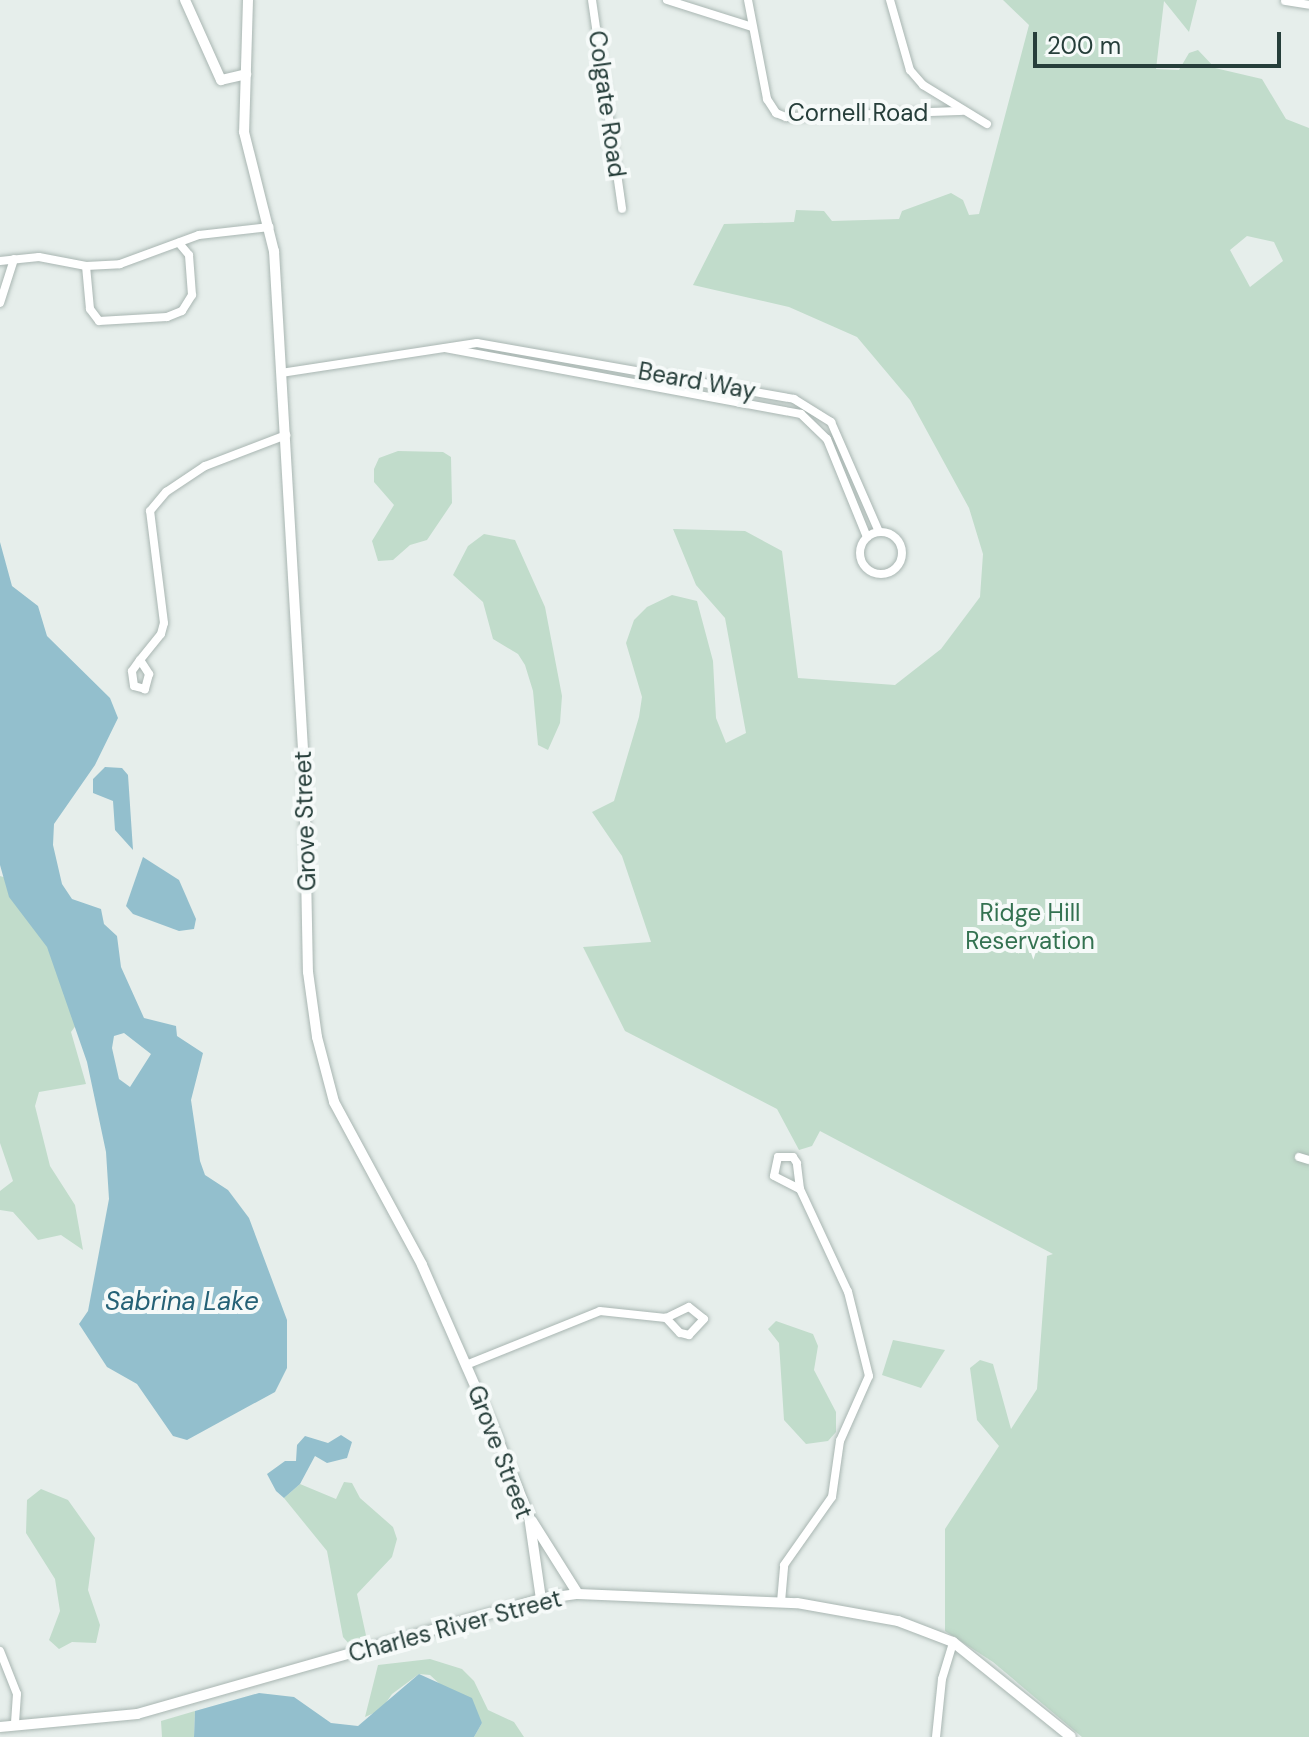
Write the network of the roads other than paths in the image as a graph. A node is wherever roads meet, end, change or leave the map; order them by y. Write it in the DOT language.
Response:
graph roads {
  1 [pos="185,0"];
  2 [pos="248,0"];
  3 [pos="592,0"];
  4 [pos="667,0"];
  5 [pos="748,0"];
  6 [pos="890,0"];
  7 [pos="1285,1"];
  8 [pos="1309,5"];
  9 [pos="752,27"];
  10 [pos="246,74"];
  11 [pos="962,111"];
  12 [pos="987,124"];
  13 [pos="622,209"];
  14 [pos="270,227"];
  15 [pos="194,237"];
  16 [pos="179,243"];
  17 [pos="189,255"];
  18 [pos="14,259"];
  19 [pos="0,261"];
  20 [pos="86,266"];
  21 [pos="0,303"];
  22 [pos="437,346"];
  23 [pos="281,373"];
  24 [pos="286,435"];
  25 [pos="879,532"];
  26 [pos="867,537"];
  27 [pos="140,660"];
  28 [pos="1299,1157"];
  29 [pos="1309,1160"];
  30 [pos="800,1189"];
  31 [pos="666,1318"];
  32 [pos="466,1365"];
  33 [pos="529,1516"];
  34 [pos="578,1594"];
  35 [pos="541,1599"];
  36 [pos="781,1602"];
  37 [pos="953,1642"];
  38 [pos="0,1651"];
  39 [pos="15,1726"];
  40 [pos="0,1727"];
  41 [pos="936,1737"];
  42 [pos="1071,1737"];
  1 -- 10 [label="street"];
  2 -- 10 [label="street, Grove Street"];
  3 -- 13 [label="street, Colgate Road"];
  4 -- 9 [label="street"];
  5 -- 9 [label="street, Cornell Road"];
  6 -- 11 [label="street"];
  7 -- 8 [label="street"];
  9 -- 11 [label="street, Cornell Road"];
  10 -- 14 [label="street, Grove Street"];
  11 -- 12 [label="street"];
  14 -- 15 [label="street"];
  14 -- 23 [label="street, Grove Street"];
  15 -- 16 [label="street"];
  15 -- 17 [label="street"];
  16 -- 17 [label="street"];
  16 -- 20 [label="street"];
  17 -- 20 [label="street"];
  18 -- 19 [label="street"];
  18 -- 20 [label="street"];
  18 -- 21 [label="street"];
  22 -- 23 [label="street, Beard Way"];
  22 -- 25 [label="street, Beard Way"];
  22 -- 26 [label="street, Beard Way"];
  23 -- 24 [label="street, Grove Street"];
  24 -- 27 [label="street"];
  24 -- 32 [label="street, Grove Street"];
  25 -- 26 [label="street"];
  25 -- 26 [label="street, Beard Way"];
  28 -- 29 [label="street"];
  30 -- 36 [label="street"];
  31 -- 32 [label="street"];
  32 -- 33 [label="street, Grove Street"];
  33 -- 34 [label="street"];
  33 -- 35 [label="street, Grove Street"];
  34 -- 35 [label="street, Charles River Street"];
  34 -- 36 [label="street, Charles River Street"];
  35 -- 39 [label="street, Charles River Street"];
  36 -- 37 [label="street, Charles River Street"];
  37 -- 41 [label="street"];
  37 -- 42 [label="street, Charles River Street"];
  38 -- 39 [label="street"];
  39 -- 40 [label="street, Charles River Street"];
}
